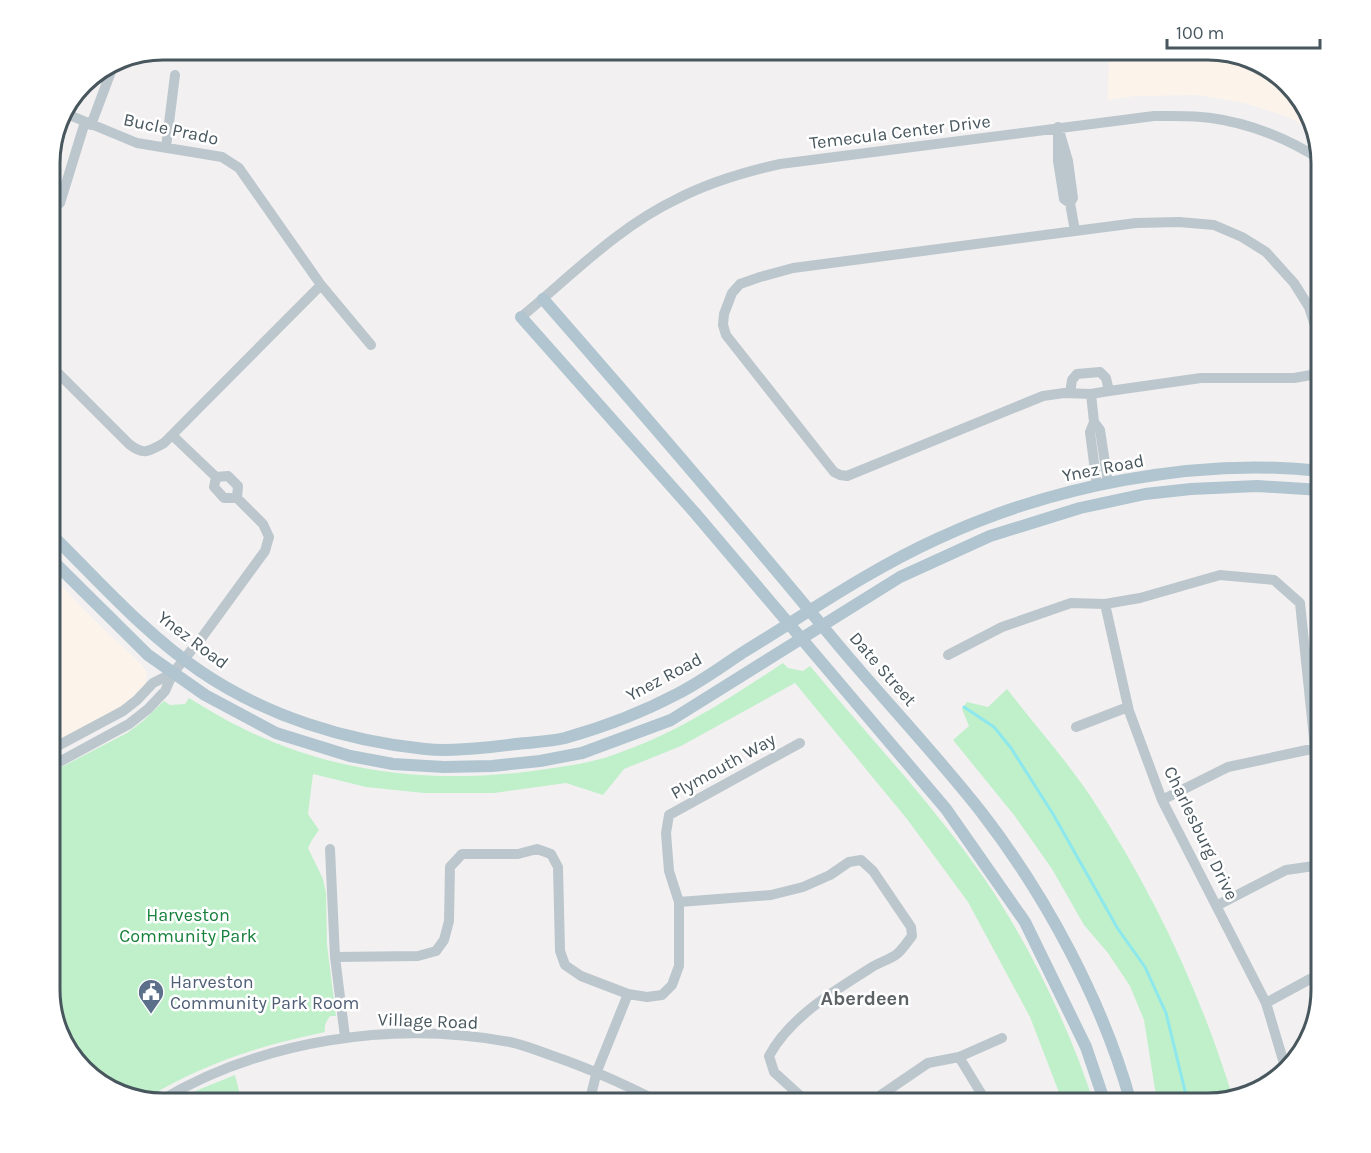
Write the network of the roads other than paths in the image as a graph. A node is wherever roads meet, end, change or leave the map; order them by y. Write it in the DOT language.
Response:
graph roads {
  1 [pos="109,75"];
  2 [pos="175,75"];
  3 [pos="72,116"];
  4 [pos="88,123"];
  5 [pos="1058,127"];
  6 [pos="166,147"];
  7 [pos="1310,154"];
  8 [pos="60,204"];
  9 [pos="1076,231"];
  10 [pos="321,285"];
  11 [pos="543,299"];
  12 [pos="1311,311"];
  13 [pos="520,317"];
  14 [pos="371,345"];
  15 [pos="60,374"];
  16 [pos="1311,375"];
  17 [pos="1108,391"];
  18 [pos="1070,393"];
  19 [pos="1091,394"];
  20 [pos="172,435"];
  21 [pos="1311,471"];
  22 [pos="216,477"];
  23 [pos="1103,485"];
  24 [pos="1311,489"];
  25 [pos="237,498"];
  26 [pos="1022,525"];
  27 [pos="60,543"];
  28 [pos="60,568"];
  29 [pos="1105,604"];
  30 [pos="811,611"];
  31 [pos="789,624"];
  32 [pos="823,626"];
  33 [pos="802,639"];
  34 [pos="948,655"];
  35 [pos="184,659"];
  36 [pos="173,673"];
  37 [pos="1311,691"];
  38 [pos="1128,707"];
  39 [pos="1076,727"];
  40 [pos="800,743"];
  41 [pos="60,745"];
  42 [pos="1311,749"];
  43 [pos="60,762"];
  44 [pos="1162,800"];
  45 [pos="330,849"];
  46 [pos="1311,867"];
  47 [pos="680,902"];
  48 [pos="1218,905"];
  49 [pos="335,957"];
  50 [pos="1311,979"];
  51 [pos="628,994"];
  52 [pos="1266,1003"];
  53 [pos="345,1037"];
  54 [pos="1002,1038"];
  55 [pos="959,1057"];
  56 [pos="1283,1060"];
  57 [pos="597,1071"];
  58 [pos="174,1093"];
  59 [pos="592,1093"];
  60 [pos="640,1093"];
  61 [pos="795,1093"];
  62 [pos="884,1093"];
  63 [pos="980,1093"];
  64 [pos="1101,1093"];
  65 [pos="1128,1093"];
  1 -- 4 [label="street"];
  2 -- 6 [label="street"];
  3 -- 4 [label="street, Bucle Prado"];
  4 -- 6 [label="street, Bucle Prado"];
  4 -- 8 [label="street"];
  5 -- 7 [label="street, Temecula Center Drive"];
  5 -- 9 [label="street"];
  5 -- 11 [label="street, Temecula Center Drive"];
  6 -- 10 [label="street, Bucle Prado"];
  9 -- 12 [label="street"];
  9 -- 18 [label="street"];
  10 -- 14 [label="street, Bucle Prado"];
  10 -- 20 [label="street"];
  11 -- 13 [label="street, Temecula Center Drive"];
  11 -- 30 [label="main road, Date Street"];
  13 -- 31 [label="main road"];
  15 -- 20 [label="street"];
  16 -- 17 [label="street"];
  17 -- 18 [label="street"];
  17 -- 19 [label="street"];
  18 -- 19 [label="street"];
  19 -- 23 [label="street"];
  20 -- 22 [label="street"];
  21 -- 23 [label="main road, Ynez Road"];
  22 -- 25 [label="street"];
  22 -- 25 [label="street"];
  23 -- 26 [label="main road"];
  23 -- 30 [label="main road, Ynez Road"];
  24 -- 26 [label="main road, Ynez Road"];
  25 -- 35 [label="street"];
  26 -- 32 [label="main road, Ynez Road"];
  27 -- 35 [label="main road, Ynez Road"];
  28 -- 36 [label="main road, Ynez Road"];
  29 -- 34 [label="street"];
  29 -- 37 [label="street"];
  29 -- 38 [label="street, Charlesburg Drive"];
  30 -- 31 [label="main road, Ynez Road"];
  30 -- 32 [label="main road, Date Street"];
  31 -- 33 [label="main road"];
  31 -- 35 [label="main road, Ynez Road"];
  32 -- 33 [label="main road, Ynez Road"];
  32 -- 65 [label="main road, Date Street"];
  33 -- 36 [label="main road, Ynez Road"];
  33 -- 64 [label="main road"];
  35 -- 36 [label="street"];
  36 -- 41 [label="street"];
  36 -- 43 [label="street"];
  38 -- 39 [label="street"];
  38 -- 44 [label="street, Charlesburg Drive"];
  40 -- 47 [label="street, Plymouth Way"];
  42 -- 44 [label="street"];
  44 -- 48 [label="street, Charlesburg Drive"];
  45 -- 49 [label="street"];
  46 -- 48 [label="street"];
  47 -- 51 [label="street, Plymouth Way"];
  47 -- 61 [label="street"];
  48 -- 52 [label="street, Charlesburg Drive"];
  49 -- 51 [label="street"];
  49 -- 53 [label="street"];
  50 -- 52 [label="street"];
  51 -- 57 [label="street"];
  52 -- 56 [label="street, Charlesburg Drive"];
  53 -- 57 [label="street, Village Road"];
  53 -- 58 [label="street, Village Road"];
  54 -- 55 [label="street"];
  55 -- 62 [label="street"];
  55 -- 63 [label="street"];
  57 -- 59 [label="street"];
  57 -- 60 [label="street, Village Road"];
}
